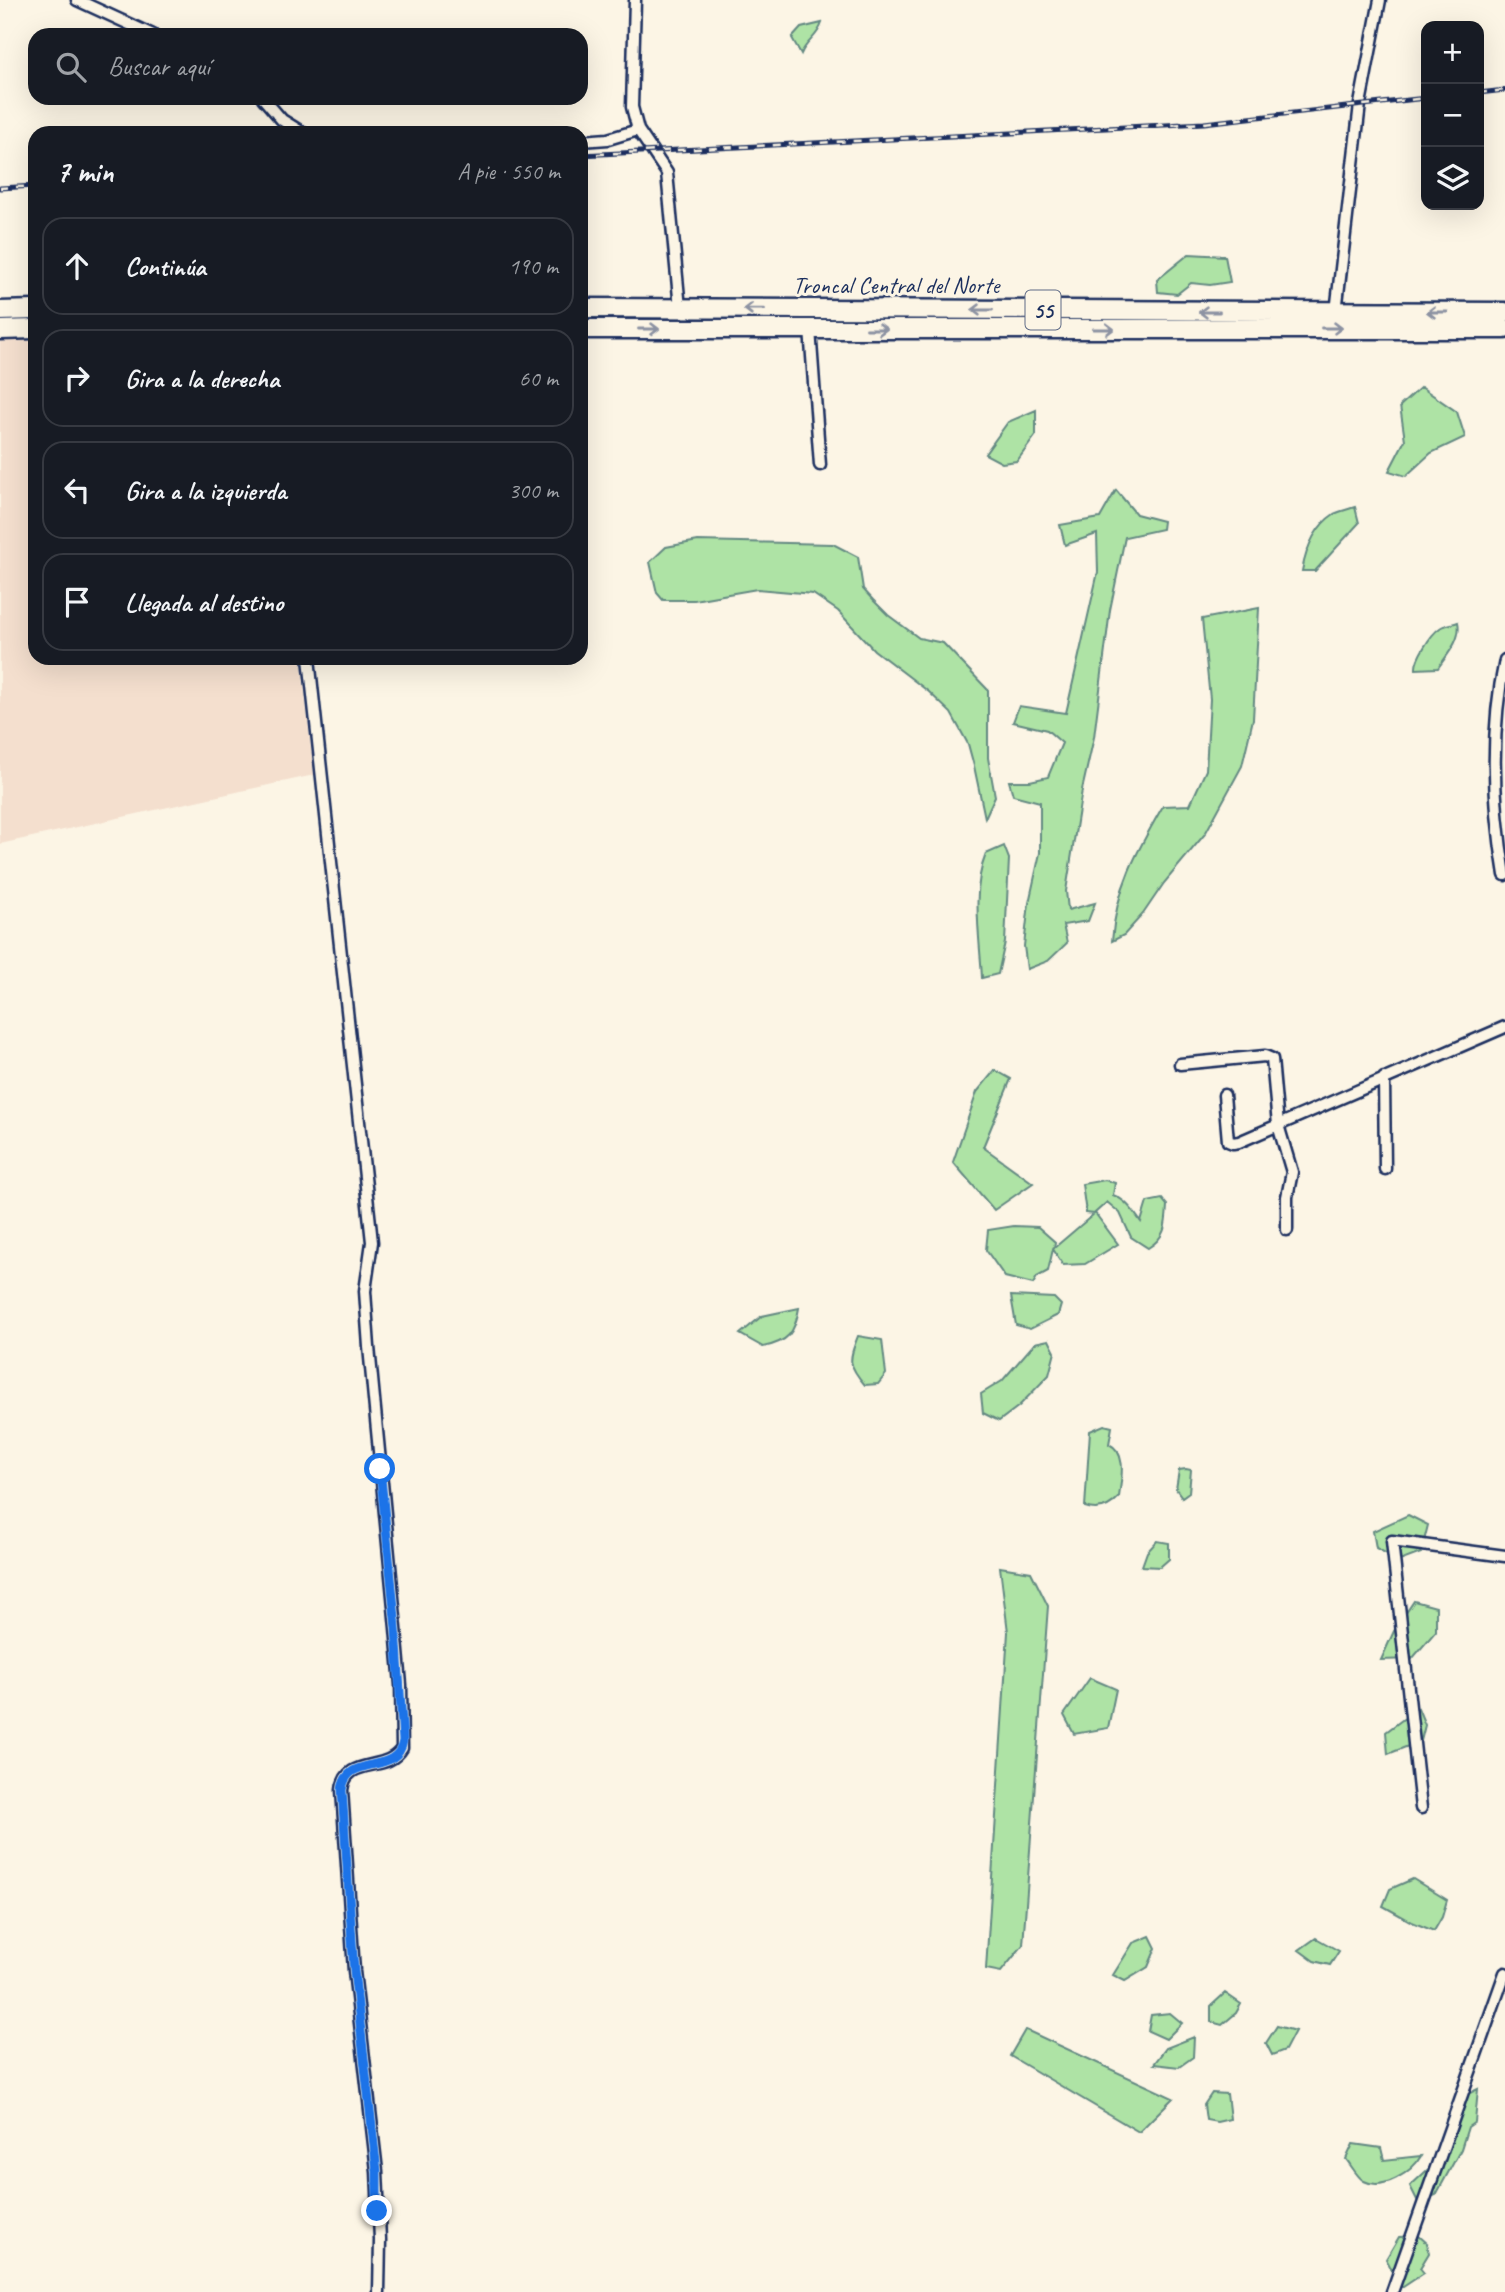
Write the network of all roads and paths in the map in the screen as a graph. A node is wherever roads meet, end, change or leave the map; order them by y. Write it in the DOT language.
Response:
graph roads {
  1 [pos="77,0"];
  2 [pos="635,0"];
  3 [pos="1380,0"];
  4 [pos="138,28"];
  5 [pos="269,105"];
  6 [pos="292,126"];
  7 [pos="638,130"];
  8 [pos="588,140"];
  9 [pos="588,308"];
  10 [pos="680,308"];
  11 [pos="28,310"];
  12 [pos="0,311"];
  13 [pos="1336,312"];
  14 [pos="1505,312"];
  15 [pos="28,329"];
  16 [pos="588,329"];
  17 [pos="810,329"];
  18 [pos="1505,329"];
  19 [pos="0,330"];
  20 [pos="820,465"];
  21 [pos="1505,660"];
  22 [pos="310,665"];
  23 [pos="1505,875"];
  24 [pos="1505,1027"];
  25 [pos="1180,1064"];
  26 [pos="1384,1078"];
  27 [pos="1224,1095"];
  28 [pos="1278,1125"];
  29 [pos="1385,1169"];
  30 [pos="1287,1230"];
  31 [pos="1505,1556"];
  32 [pos="1421,1808"];
  33 [pos="1505,1973"];
  34 [pos="379,2292"];
  35 [pos="1392,2292"];
  1 -- 4 [label="street"];
  2 -- 7 [label="street"];
  3 -- 13 [label="street"];
  5 -- 6 [label="street"];
  7 -- 8 [label="street"];
  7 -- 10 [label="street"];
  9 -- 10 [label="highway, Troncal Central del Norte / 55"];
  13 -- 10 [label="highway, Troncal Central del Norte / 55, one-way"];
  11 -- 12 [label="highway"];
  14 -- 13 [label="highway, Troncal Central del Norte / 55, one-way"];
  15 -- 19 [label="highway"];
  16 -- 17 [label="highway, Troncal Central del Norte / 55, one-way"];
  17 -- 18 [label="highway, Troncal Central del Norte / 55, one-way"];
  17 -- 20 [label="street"];
  21 -- 23 [label="street"];
  22 -- 34 [label="street"];
  24 -- 26 [label="street"];
  25 -- 28 [label="street"];
  26 -- 28 [label="street"];
  26 -- 29 [label="street"];
  27 -- 28 [label="street"];
  28 -- 30 [label="street"];
  31 -- 32 [label="street"];
  33 -- 35 [label="street"];
}
